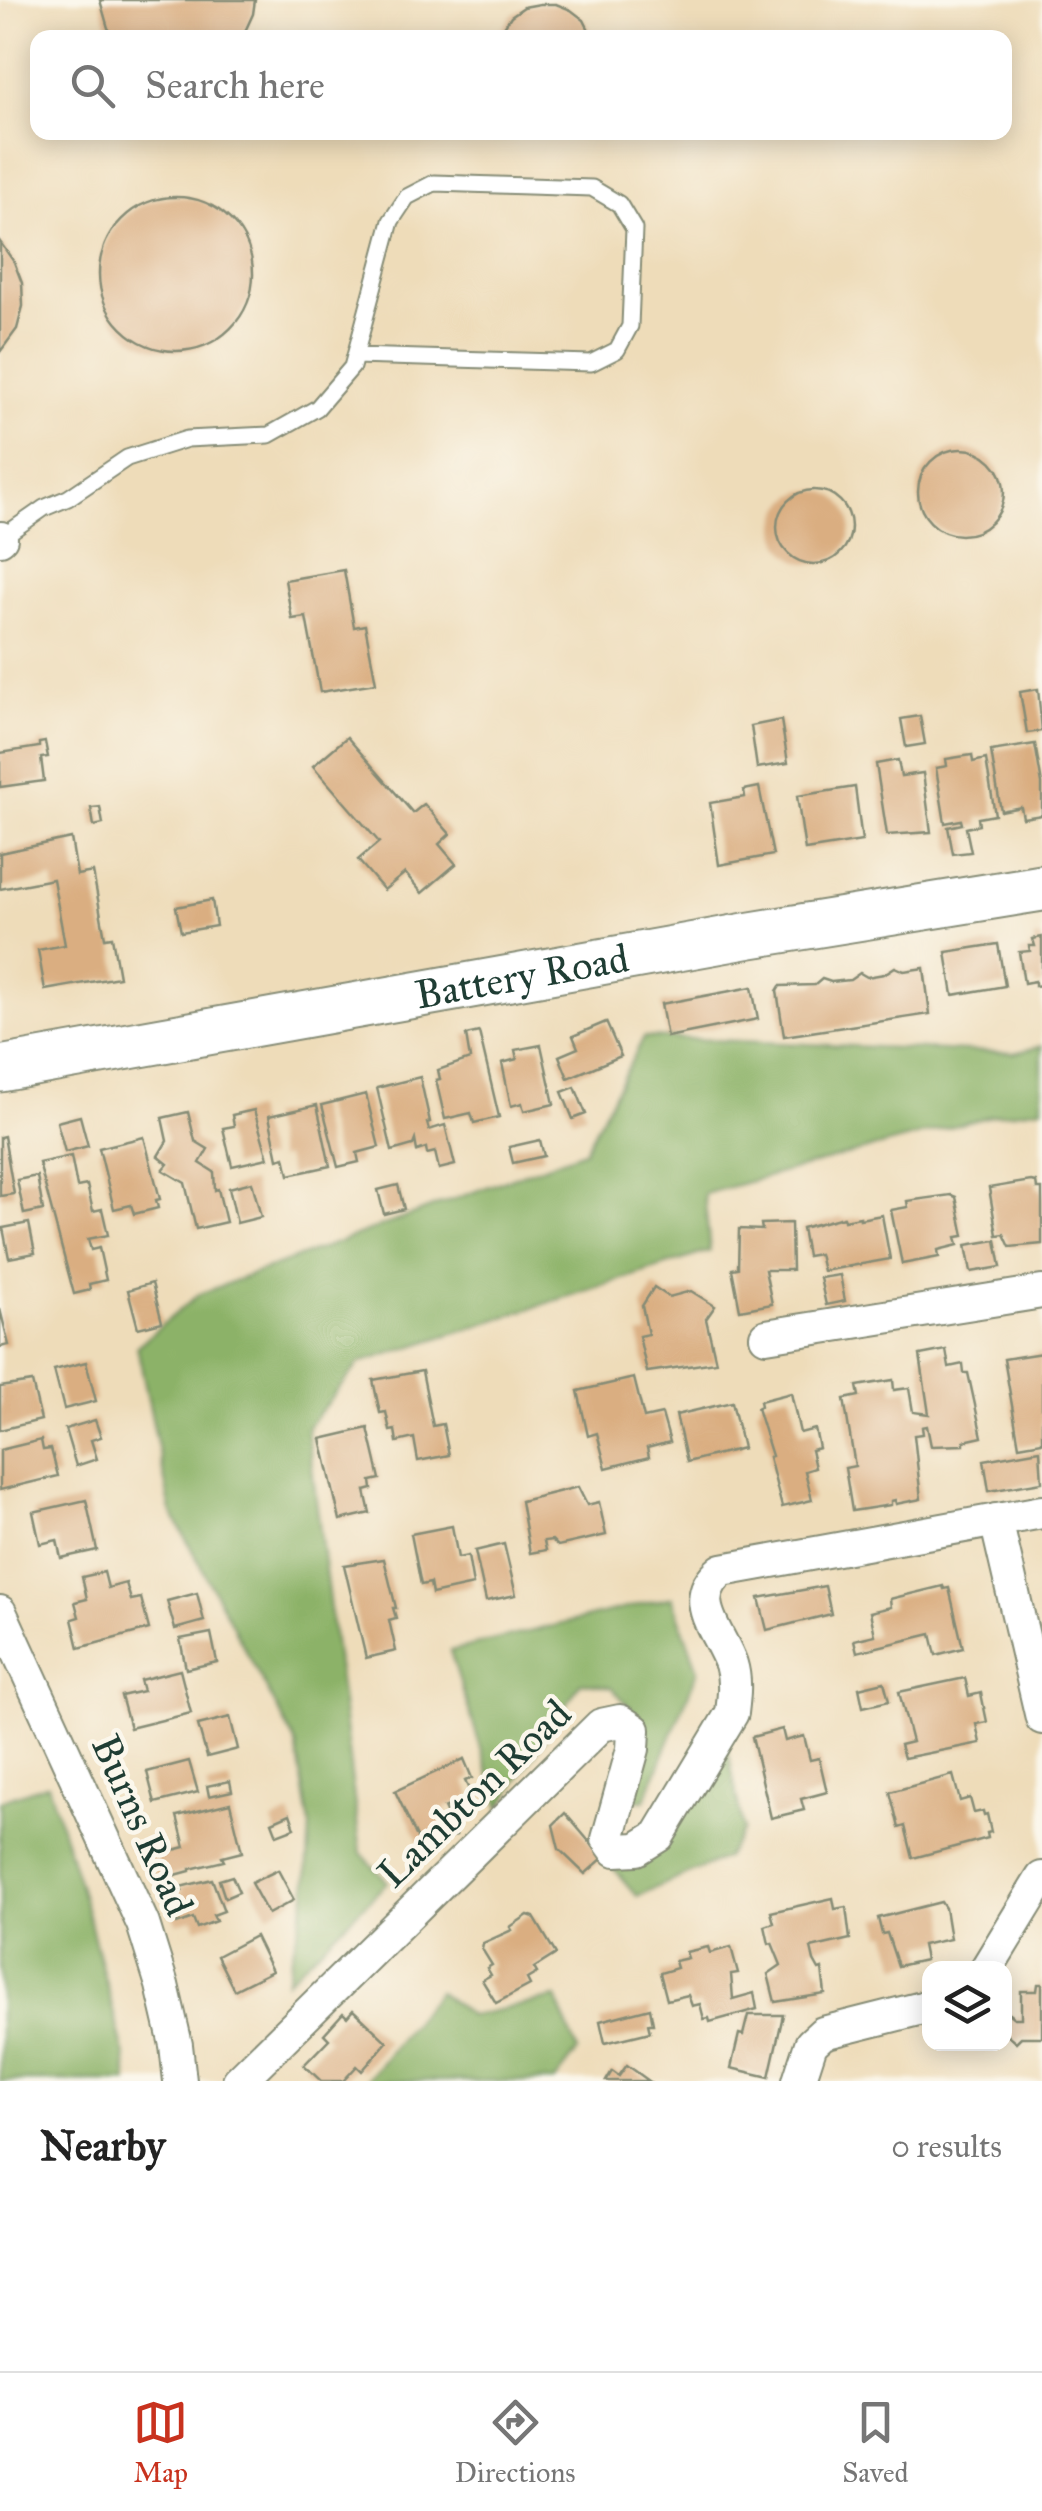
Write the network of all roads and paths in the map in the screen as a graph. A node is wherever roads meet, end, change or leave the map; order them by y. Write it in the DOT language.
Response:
graph roads {
  1 [pos="354,356"];
  2 [pos="1,538"];
  3 [pos="1042,888"];
  4 [pos="0,1069"];
  5 [pos="1042,1292"];
  6 [pos="766,1336"];
  7 [pos="1042,1512"];
  8 [pos="996,1520"];
  9 [pos="0,1612"];
  10 [pos="1042,1718"];
  11 [pos="1042,1878"];
  12 [pos="991,1961"];
  13 [pos="922,2008"];
  14 [pos="180,2081"];
  15 [pos="239,2081"];
  16 [pos="799,2081"];
  1 -- 1 [label="lane"];
  1 -- 2 [label="lane"];
  3 -- 4 [label="street, Battery Road"];
  5 -- 6 [label="street"];
  7 -- 8 [label="street, Lambton Road"];
  8 -- 10 [label="street"];
  8 -- 15 [label="street, Lambton Road"];
  9 -- 14 [label="street, Burns Road"];
  11 -- 12 [label="street"];
  13 -- 16 [label="street"];
}
